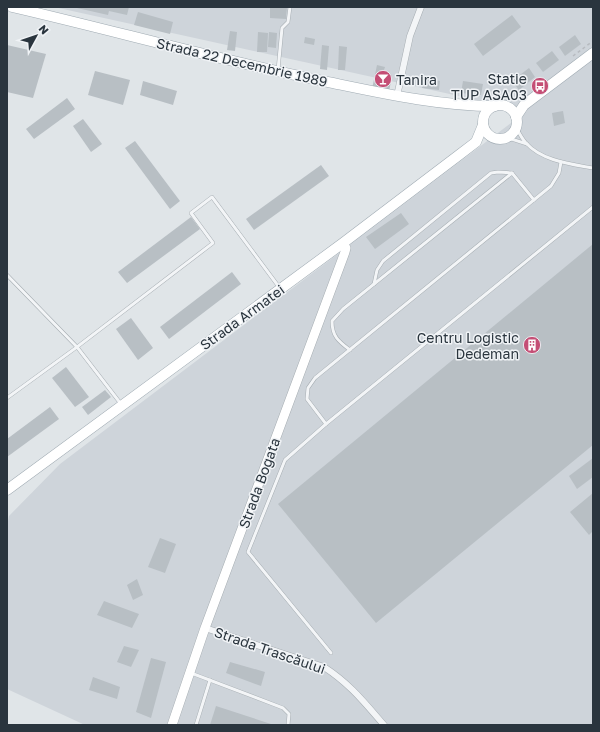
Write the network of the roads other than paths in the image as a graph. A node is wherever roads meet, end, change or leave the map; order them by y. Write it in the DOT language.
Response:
graph roads {
  1 [pos="12,7"];
  2 [pos="290,7"];
  3 [pos="421,7"];
  4 [pos="593,53"];
  5 [pos="278,72"];
  6 [pos="397,96"];
  7 [pos="524,105"];
  8 [pos="474,106"];
  9 [pos="495,106"];
  10 [pos="508,107"];
  11 [pos="483,121"];
  12 [pos="516,122"];
  13 [pos="494,138"];
  14 [pos="508,138"];
  15 [pos="476,142"];
  16 [pos="526,144"];
  17 [pos="562,162"];
  18 [pos="593,168"];
  19 [pos="512,173"];
  20 [pos="534,200"];
  21 [pos="593,207"];
  22 [pos="342,243"];
  23 [pos="7,274"];
  24 [pos="374,284"];
  25 [pos="280,289"];
  26 [pos="77,347"];
  27 [pos="350,350"];
  28 [pos="7,398"];
  29 [pos="122,406"];
  30 [pos="326,424"];
  31 [pos="7,490"];
  32 [pos="205,628"];
  33 [pos="331,653"];
  34 [pos="190,673"];
  35 [pos="210,680"];
  36 [pos="172,725"];
  37 [pos="196,725"];
  38 [pos="288,725"];
  39 [pos="384,725"];
  1 -- 5 [label="main road, Strada 22 Decembrie 1989"];
  2 -- 5 [label="lane"];
  3 -- 6 [label="street"];
  4 -- 7 [label="main road"];
  5 -- 6 [label="main road, Strada 22 Decembrie 1989"];
  6 -- 8 [label="main road, Strada 22 Decembrie 1989"];
  7 -- 10 [label="main road"];
  7 -- 12 [label="main road"];
  8 -- 9 [label="main road, Strada 22 Decembrie 1989"];
  8 -- 11 [label="main road"];
  9 -- 10 [label="main road"];
  9 -- 11 [label="main road"];
  10 -- 12 [label="main road"];
  11 -- 13 [label="main road"];
  11 -- 15 [label="main road, Strada Armatei"];
  12 -- 14 [label="main road"];
  12 -- 16 [label="lane"];
  13 -- 14 [label="main road"];
  13 -- 15 [label="main road, Strada Armatei"];
  14 -- 16 [label="lane"];
  15 -- 22 [label="main road, Strada Armatei"];
  16 -- 17 [label="lane"];
  17 -- 18 [label="lane"];
  17 -- 20 [label="lane"];
  19 -- 20 [label="lane"];
  19 -- 24 [label="lane"];
  19 -- 24 [label="lane"];
  20 -- 27 [label="lane"];
  21 -- 30 [label="lane"];
  22 -- 25 [label="main road, Strada Armatei"];
  22 -- 32 [label="main road, Strada Bogata"];
  23 -- 26 [label="lane"];
  24 -- 27 [label="lane"];
  25 -- 26 [label="lane"];
  25 -- 29 [label="main road, Strada Armatei"];
  26 -- 28 [label="lane"];
  26 -- 29 [label="lane"];
  27 -- 30 [label="lane"];
  29 -- 31 [label="main road, Strada Armatei"];
  30 -- 33 [label="lane"];
  32 -- 34 [label="main road, Strada Bogata"];
  32 -- 39 [label="street, Strada Trascăului"];
  34 -- 35 [label="lane"];
  34 -- 36 [label="main road, Strada Bogata"];
  35 -- 37 [label="lane"];
  35 -- 38 [label="lane"];
}
